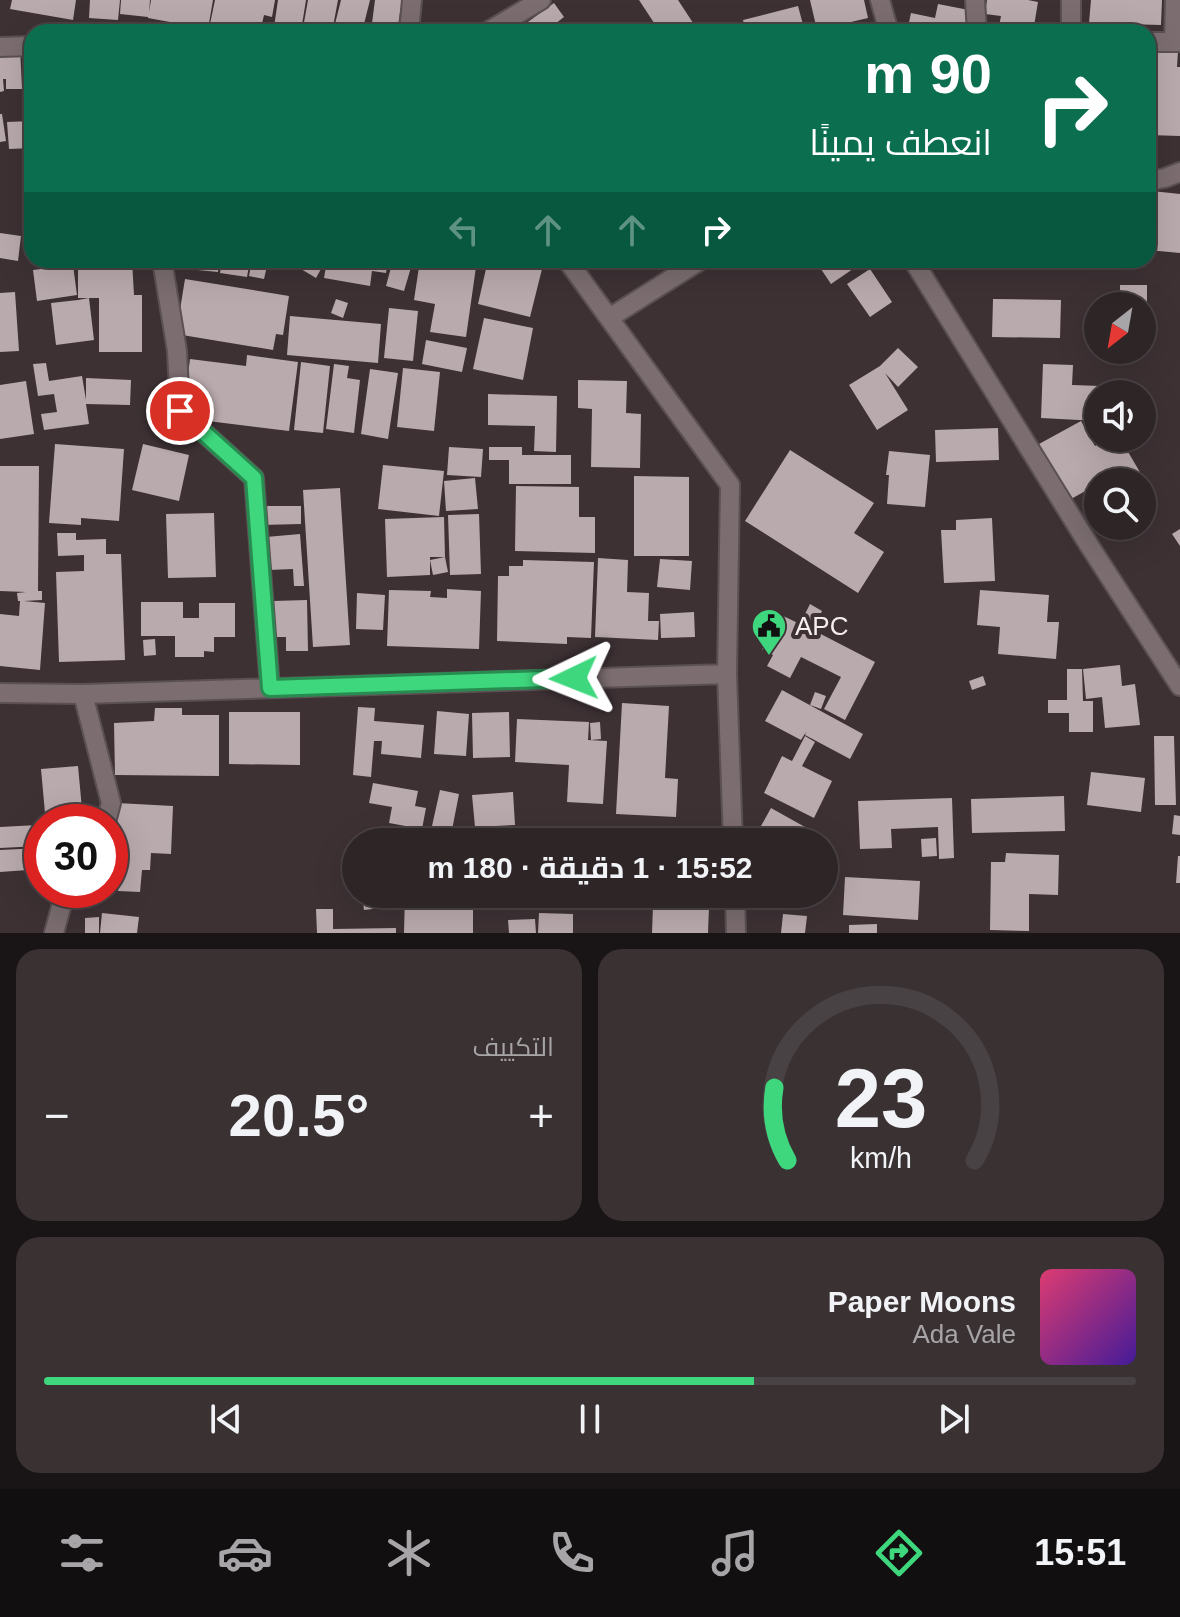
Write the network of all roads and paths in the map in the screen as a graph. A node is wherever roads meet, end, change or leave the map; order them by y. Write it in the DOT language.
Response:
graph roads {
  1 [pos="412,0"];
  2 [pos="541,0"];
  3 [pos="880,0"];
  4 [pos="975,0"];
  5 [pos="1071,0"];
  6 [pos="1175,0"];
  7 [pos="410,24"];
  8 [pos="500,24"];
  9 [pos="887,24"];
  10 [pos="976,24"];
  11 [pos="1071,24"];
  12 [pos="1156,42"];
  13 [pos="1177,42"];
  14 [pos="24,46"];
  15 [pos="0,47"];
  16 [pos="1180,172"];
  17 [pos="1156,180"];
  18 [pos="163,268"];
  19 [pos="573,268"];
  20 [pos="688,268"];
  21 [pos="918,268"];
  22 [pos="609,318"];
  23 [pos="727,674"];
  24 [pos="1180,686"];
  25 [pos="270,688"];
  26 [pos="0,693"];
  27 [pos="83,694"];
  28 [pos="111,804"];
  29 [pos="732,828"];
  30 [pos="61,908"];
  31 [pos="735,908"];
  32 [pos="54,933"];
  33 [pos="736,933"];
  1 -- 7 [label="street"];
  2 -- 8 [label="street"];
  3 -- 9 [label="street"];
  4 -- 10 [label="street"];
  5 -- 11 [label="street"];
  6 -- 13 [label="street"];
  12 -- 13 [label="street"];
  14 -- 15 [label="street"];
  16 -- 17 [label="street"];
  18 -- 25 [label="street"];
  19 -- 22 [label="street"];
  20 -- 22 [label="street"];
  21 -- 24 [label="street"];
  22 -- 23 [label="street"];
  23 -- 25 [label="street"];
  23 -- 29 [label="street"];
  25 -- 27 [label="street"];
  26 -- 27 [label="street"];
  27 -- 28 [label="street"];
  30 -- 32 [label="street"];
  31 -- 33 [label="street"];
}
